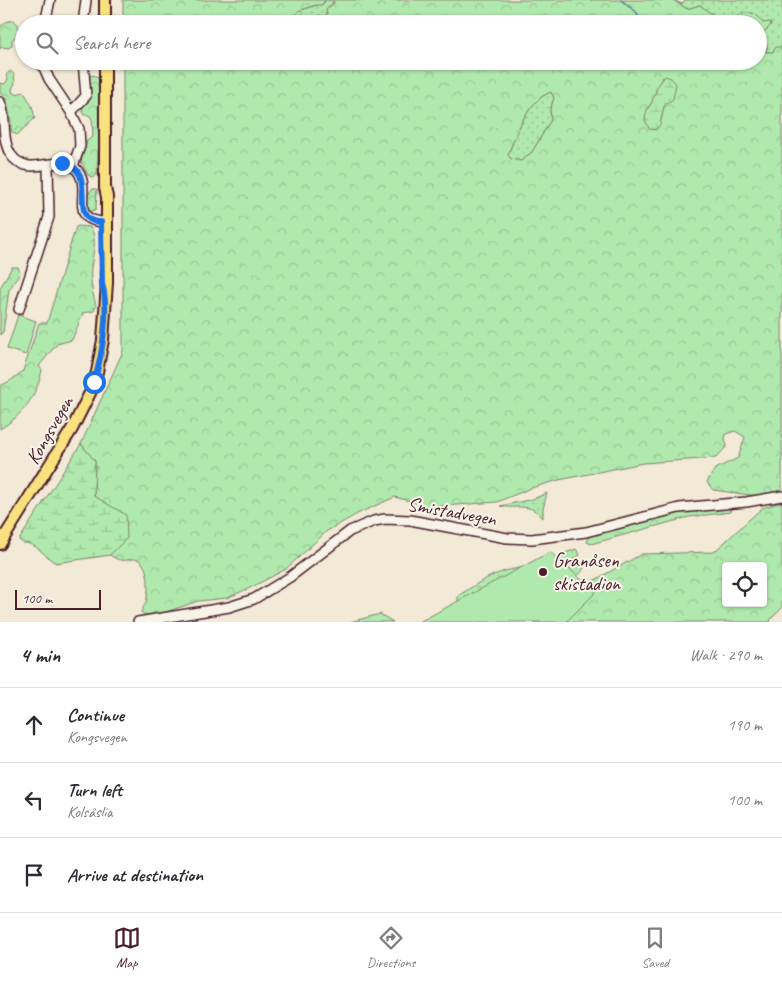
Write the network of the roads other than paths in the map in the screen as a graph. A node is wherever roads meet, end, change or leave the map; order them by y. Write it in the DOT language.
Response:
graph roads {
  1 [pos="50,0"];
  2 [pos="86,0"];
  3 [pos="105,0"];
  4 [pos="47,15"];
  5 [pos="84,15"];
  6 [pos="105,15"];
  7 [pos="45,70"];
  8 [pos="84,70"];
  9 [pos="105,70"];
  10 [pos="0,102"];
  11 [pos="71,112"];
  12 [pos="48,165"];
  13 [pos="73,166"];
  14 [pos="104,222"];
  15 [pos="19,309"];
  16 [pos="782,496"];
  17 [pos="0,544"];
  18 [pos="138,622"];
  1 -- 4 [label="street"];
  2 -- 5 [label="street"];
  3 -- 6 [label="main road"];
  7 -- 11 [label="street"];
  8 -- 11 [label="street"];
  9 -- 14 [label="main road, Kongsvegen"];
  10 -- 12 [label="street"];
  11 -- 13 [label="street"];
  12 -- 13 [label="street"];
  12 -- 15 [label="street"];
  13 -- 14 [label="street"];
  14 -- 17 [label="main road, Kongsvegen"];
  16 -- 18 [label="street, Smistadvegen"];
}
